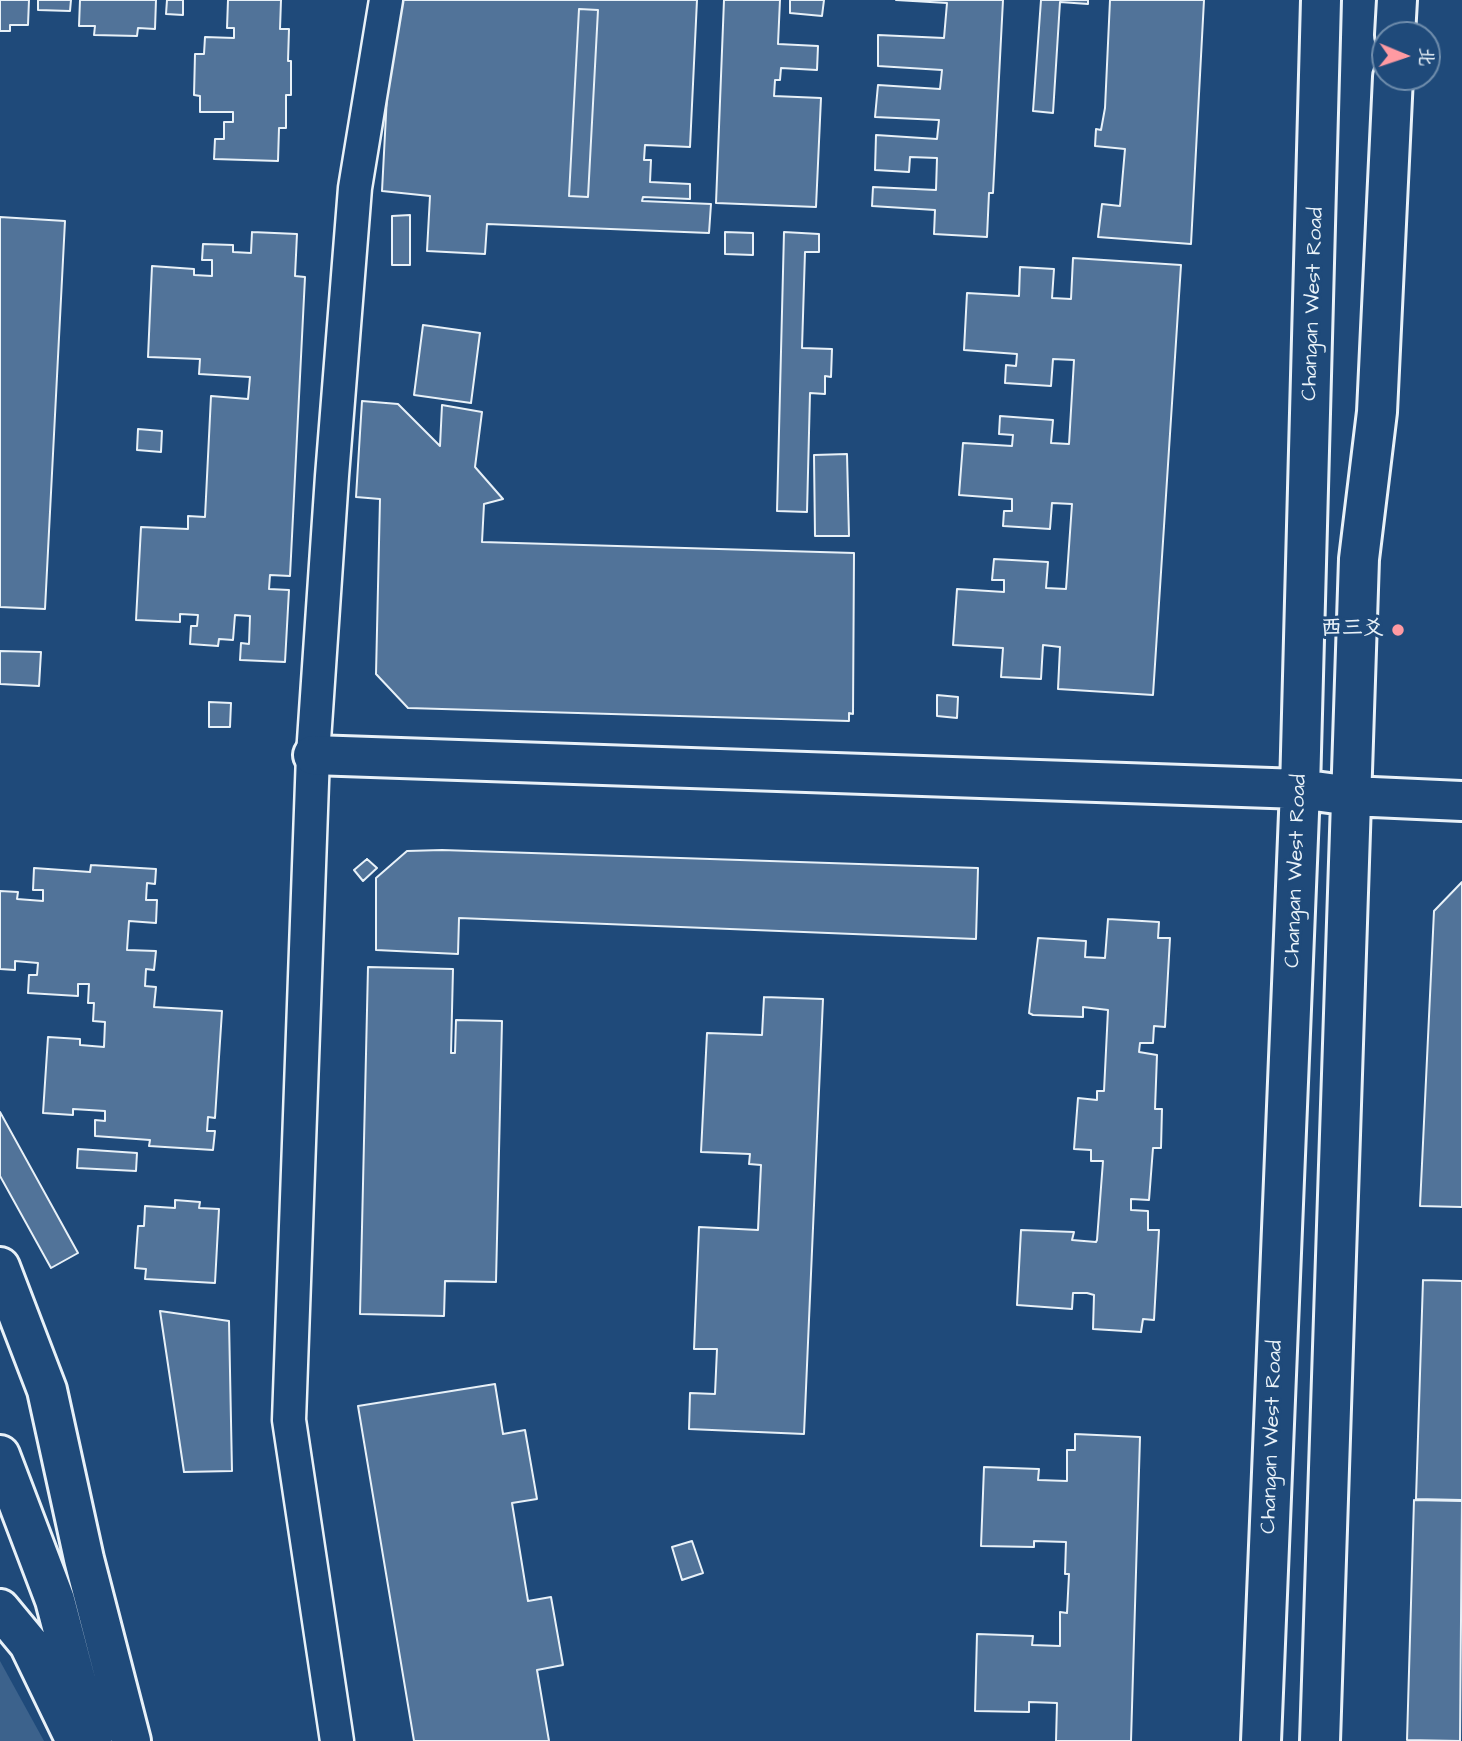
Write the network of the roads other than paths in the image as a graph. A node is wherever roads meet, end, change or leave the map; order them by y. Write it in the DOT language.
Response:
graph roads {
  1 [pos="386,0"];
  2 [pos="1321,0"];
  3 [pos="1397,0"];
  4 [pos="1396,21"];
  5 [pos="1392,91"];
  6 [pos="313,755"];
  7 [pos="1300,789"];
  8 [pos="1352,796"];
  9 [pos="1462,801"];
  10 [pos="0,1267"];
  11 [pos="0,1333"];
  12 [pos="3,1463"];
  13 [pos="83,1559"];
  14 [pos="0,1609"];
  15 [pos="75,1741"];
  16 [pos="92,1741"];
  17 [pos="131,1741"];
  18 [pos="337,1741"];
  19 [pos="1261,1741"];
  20 [pos="1320,1741"];
  1 -- 6 [label="street"];
  2 -- 7 [label="main road, Changan West Road"];
  3 -- 4 [label="main road"];
  5 -- 8 [label="main road"];
  6 -- 7 [label="main road"];
  6 -- 18 [label="street"];
  7 -- 8 [label="main road"];
  7 -- 19 [label="main road, Changan West Road"];
  8 -- 9 [label="main road"];
  8 -- 20 [label="main road"];
  10 -- 13 [label="main road"];
  11 -- 13 [label="main road"];
  12 -- 16 [label="main road"];
  13 -- 17 [label="main road"];
  14 -- 15 [label="main road"];
}
